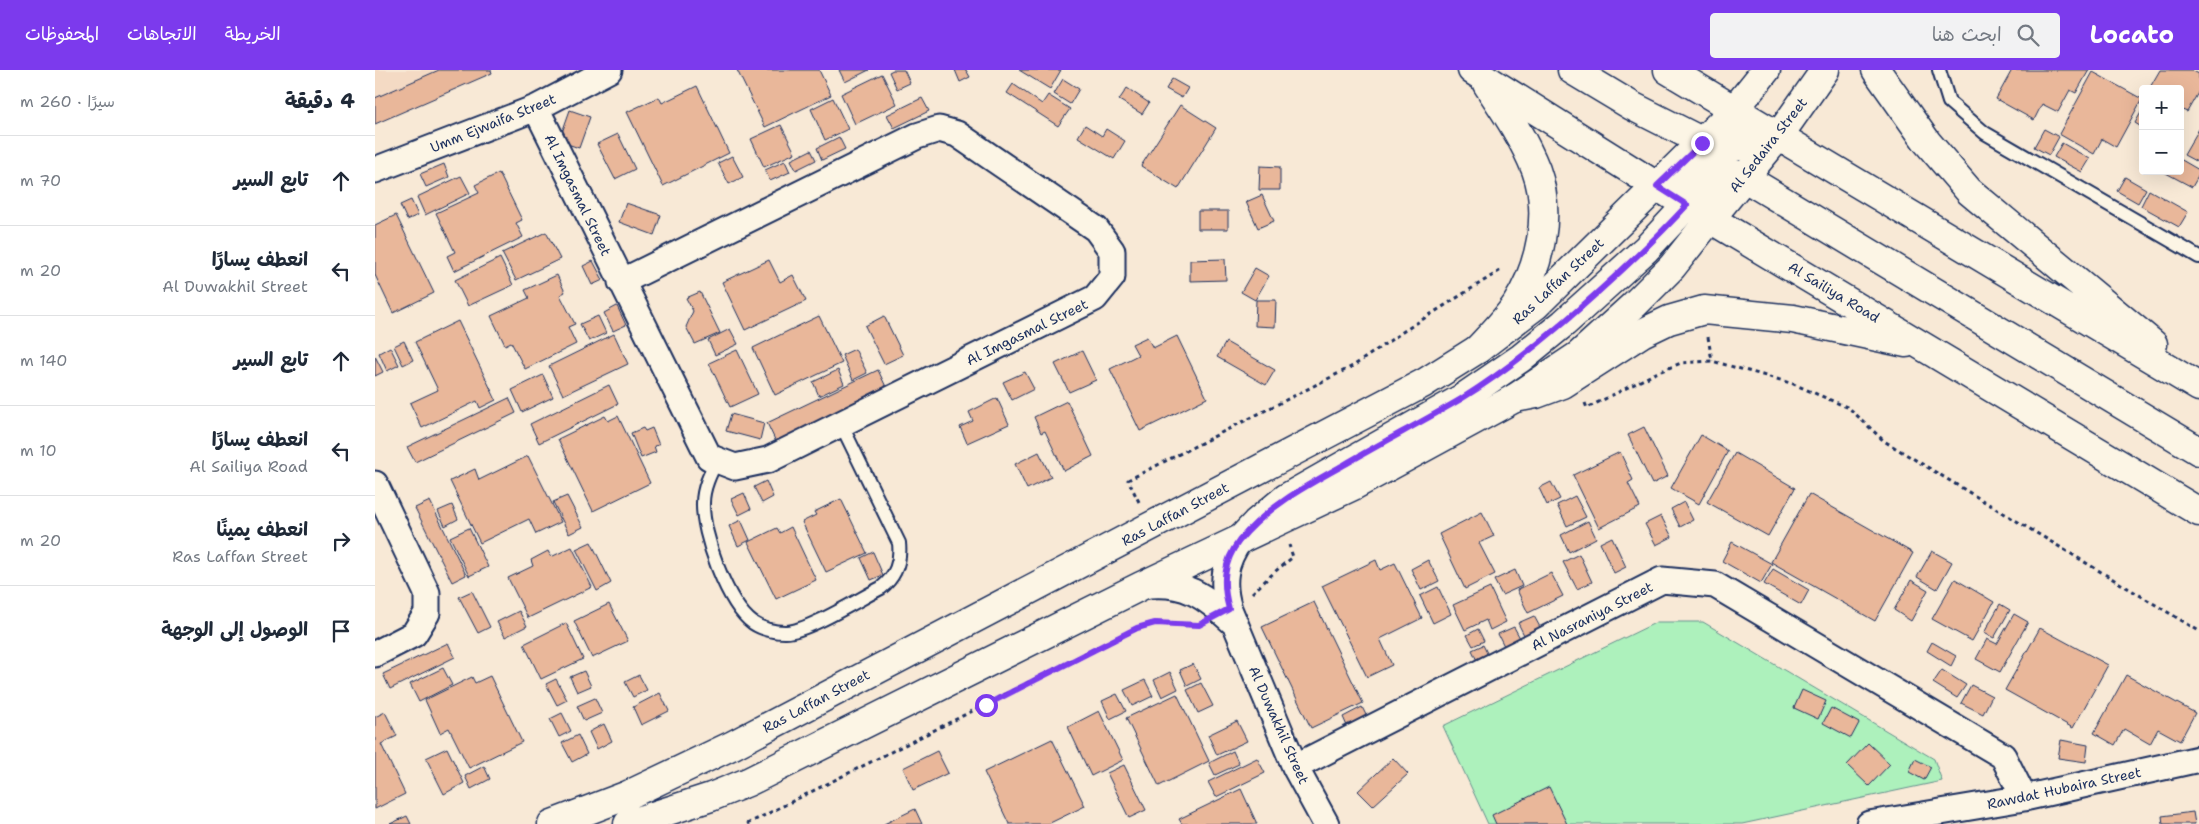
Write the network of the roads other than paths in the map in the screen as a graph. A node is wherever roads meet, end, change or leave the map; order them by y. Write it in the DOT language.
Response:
graph roads {
  1 [pos="609,70"];
  2 [pos="1571,70"];
  3 [pos="1669,70"];
  4 [pos="1766,70"];
  5 [pos="1825,70"];
  6 [pos="1876,70"];
  7 [pos="1939,70"];
  8 [pos="1477,73"];
  9 [pos="536,108"];
  10 [pos="1734,110"];
  11 [pos="1778,136"];
  12 [pos="1702,143"];
  13 [pos="1723,158"];
  14 [pos="375,170"];
  15 [pos="1745,178"];
  16 [pos="1657,186"];
  17 [pos="1698,212"];
  18 [pos="2199,257"];
  19 [pos="621,282"];
  20 [pos="1927,347"];
  21 [pos="1478,349"];
  22 [pos="2199,382"];
  23 [pos="2199,387"];
  24 [pos="1515,398"];
  25 [pos="841,424"];
  26 [pos="2199,451"];
  27 [pos="717,460"];
  28 [pos="375,484"];
  29 [pos="2199,512"];
  30 [pos="1240,540"];
  31 [pos="1141,586"];
  32 [pos="1229,615"];
  33 [pos="375,654"];
  34 [pos="2199,759"];
  35 [pos="1295,767"];
  36 [pos="2024,798"];
  37 [pos="553,824"];
  38 [pos="628,824"];
  39 [pos="1326,824"];
  40 [pos="1869,824"];
  1 -- 9 [label="street, Umm Ejwaifa Street"];
  2 -- 12 [label="main road"];
  3 -- 10 [label="main road"];
  4 -- 10 [label="main road"];
  5 -- 11 [label="main road, Al Sedaira Street"];
  6 -- 22 [label="main road"];
  7 -- 18 [label="lane"];
  8 -- 16 [label="main road, Al Sailiya Road"];
  8 -- 21 [label="main road"];
  9 -- 14 [label="street, Umm Ejwaifa Street"];
  9 -- 19 [label="street, Al Imgasmal Street"];
  10 -- 11 [label="main road"];
  10 -- 12 [label="main road, Ras Laffan Street"];
  10 -- 13 [label="main road"];
  11 -- 13 [label="main road"];
  11 -- 15 [label="main road, Al Sedaira Street"];
  11 -- 23 [label="main road"];
  12 -- 13 [label="main road"];
  12 -- 16 [label="main road, Ras Laffan Street"];
  13 -- 15 [label="main road"];
  13 -- 16 [label="main road"];
  13 -- 17 [label="main road"];
  15 -- 17 [label="main road, Al Sedaira Street"];
  15 -- 26 [label="main road"];
  16 -- 17 [label="main road, Al Sailiya Road"];
  16 -- 21 [label="main road, Ras Laffan Street"];
  17 -- 20 [label="main road, Al Sailiya Road"];
  17 -- 24 [label="main road"];
  17 -- 30 [label="main road"];
  19 -- 25 [label="street, Al Imgasmal Street"];
  19 -- 27 [label="street, Al Imgasmal Street"];
  20 -- 24 [label="main road"];
  20 -- 29 [label="main road, Al Sailiya Road"];
  21 -- 37 [label="main road, Ras Laffan Street"];
  24 -- 30 [label="main road"];
  25 -- 27 [label="street, Al Imgasmal Street"];
  25 -- 27 [label="lane"];
  28 -- 33 [label="street"];
  30 -- 31 [label="main road"];
  30 -- 32 [label="street, Al Duwakhil Street"];
  31 -- 32 [label="street, Al Duwakhil Street"];
  31 -- 38 [label="main road"];
  32 -- 35 [label="street, Al Duwakhil Street"];
  34 -- 36 [label="street, Rawdat Hubaira Street"];
  35 -- 36 [label="street, Al Nasraniya Street"];
  35 -- 39 [label="street, Al Duwakhil Street"];
  36 -- 40 [label="street, Rawdat Hubaira Street"];
}
